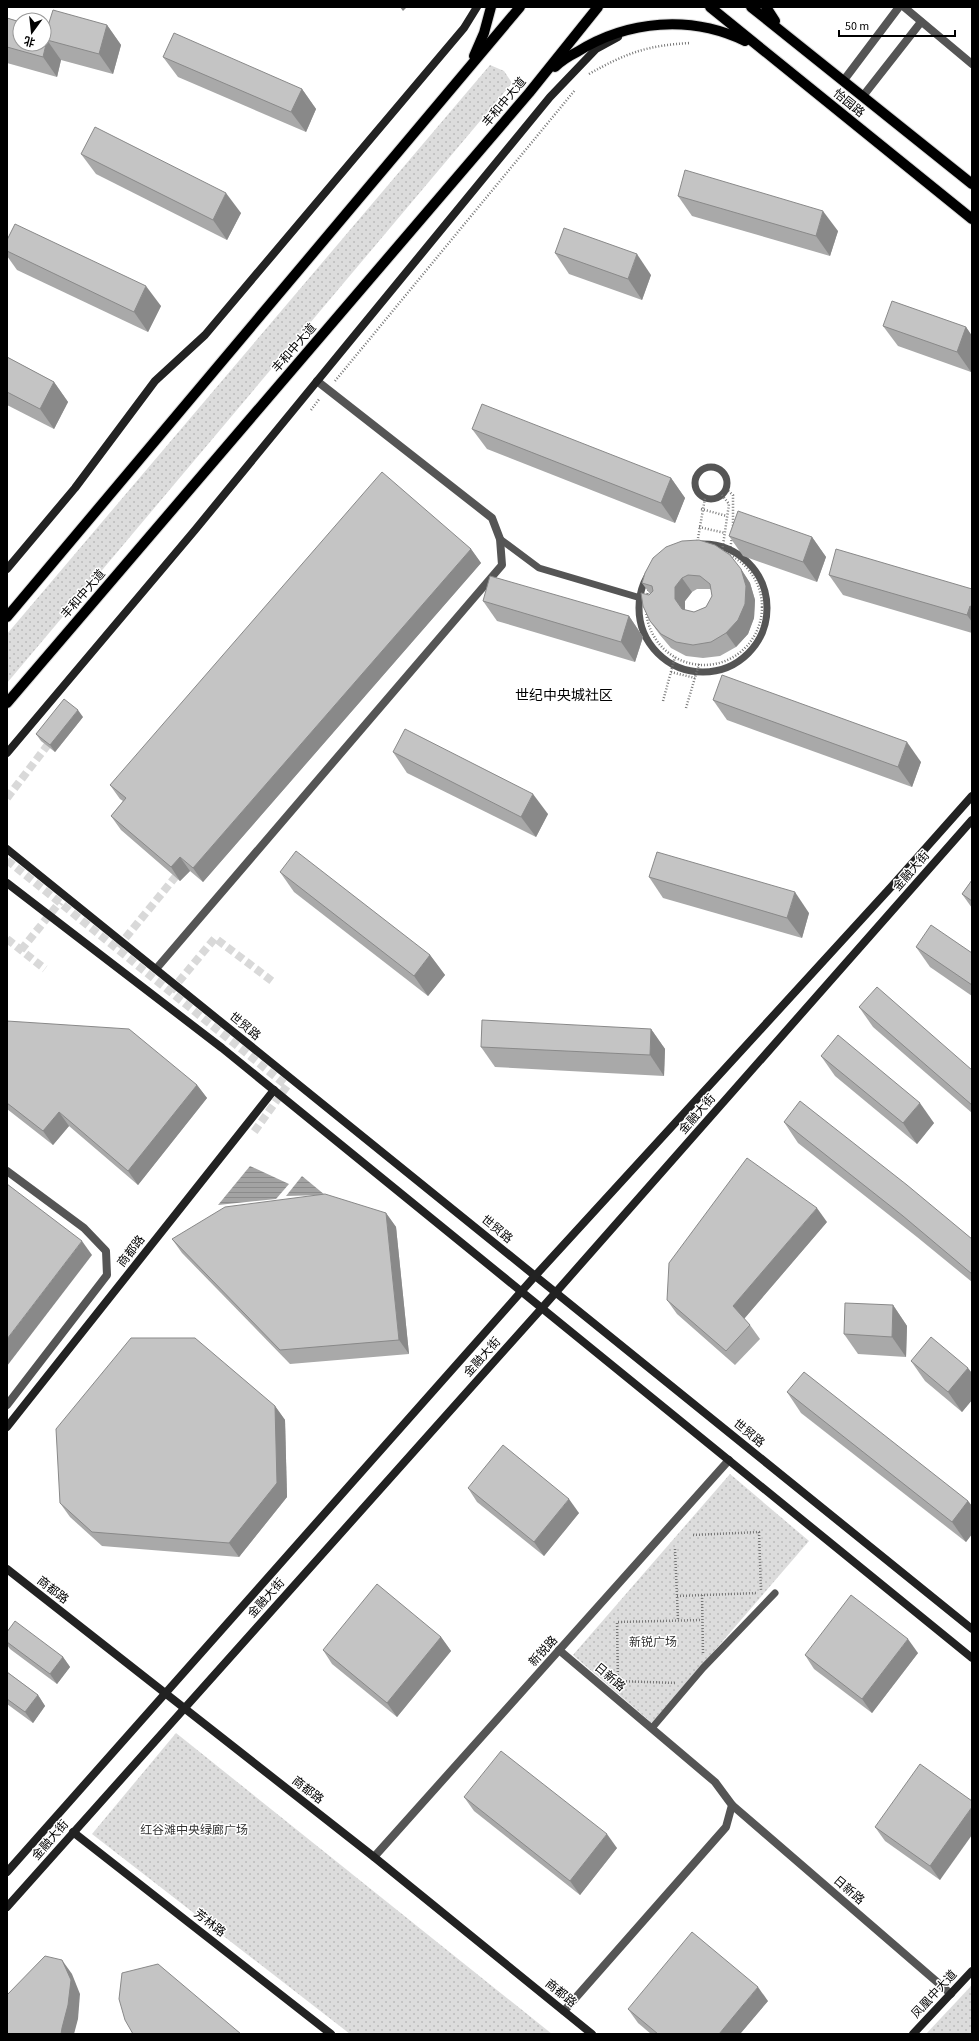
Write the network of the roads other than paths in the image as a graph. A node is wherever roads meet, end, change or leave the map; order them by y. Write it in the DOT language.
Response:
graph roads {
  1 [pos="477,7"];
  2 [pos="491,7"];
  3 [pos="520,7"];
  4 [pos="598,7"];
  5 [pos="710,7"];
  6 [pos="751,7"];
  7 [pos="766,7"];
  8 [pos="899,7"];
  9 [pos="904,7"];
  10 [pos="921,22"];
  11 [pos="638,26"];
  12 [pos="779,28"];
  13 [pos="760,48"];
  14 [pos="972,64"];
  15 [pos="470,65"];
  16 [pos="844,80"];
  17 [pos="529,93"];
  18 [pos="863,96"];
  19 [pos="972,184"];
  20 [pos="972,219"];
  21 [pos="317,382"];
  22 [pos="724,492"];
  23 [pos="500,539"];
  24 [pos="7,569"];
  25 [pos="639,598"];
  26 [pos="651,602"];
  27 [pos="7,617"];
  28 [pos="7,704"];
  29 [pos="7,753"];
  30 [pos="972,796"];
  31 [pos="972,820"];
  32 [pos="7,849"];
  33 [pos="7,883"];
  34 [pos="156,969"];
  35 [pos="274,1090"];
  36 [pos="7,1171"];
  37 [pos="535,1276"];
  38 [pos="521,1291"];
  39 [pos="556,1292"];
  40 [pos="542,1308"];
  41 [pos="7,1405"];
  42 [pos="7,1426"];
  43 [pos="729,1460"];
  44 [pos="7,1569"];
  45 [pos="775,1593"];
  46 [pos="972,1629"];
  47 [pos="559,1650"];
  48 [pos="972,1658"];
  49 [pos="165,1693"];
  50 [pos="184,1707"];
  51 [pos="652,1728"];
  52 [pos="732,1805"];
  53 [pos="73,1832"];
  54 [pos="374,1857"];
  55 [pos="7,1872"];
  56 [pos="7,1906"];
  57 [pos="972,1971"];
  58 [pos="951,1994"];
  59 [pos="564,2011"];
  60 [pos="331,2034"];
  61 [pos="592,2034"];
  62 [pos="913,2034"];
  1 -- 24 [label="street"];
  2 -- 15 [label="main road"];
  3 -- 15 [label="main road"];
  4 -- 17 [label="main road, 丰和中大道"];
  5 -- 13 [label="main road, 怡园路"];
  6 -- 12 [label="main road, 怡园路"];
  7 -- 12 [label="main road"];
  8 -- 16 [label="street"];
  9 -- 10 [label="street"];
  10 -- 14 [label="street"];
  10 -- 18 [label="street"];
  11 -- 13 [label="main road"];
  11 -- 17 [label="main road"];
  11 -- 21 [label="street"];
  12 -- 16 [label="main road, 怡园路"];
  13 -- 20 [label="main road, 怡园路"];
  15 -- 27 [label="main road"];
  16 -- 18 [label="main road, 怡园路"];
  17 -- 28 [label="main road, 丰和中大道"];
  18 -- 19 [label="main road, 怡园路"];
  21 -- 23 [label="street"];
  21 -- 29 [label="street"];
  22 -- 22 [label="lane"];
  23 -- 25 [label="lane"];
  23 -- 34 [label="street"];
  25 -- 25 [label="lane"];
  25 -- 26 [label="lane"];
  30 -- 37 [label="street, 金融大街"];
  31 -- 39 [label="street, 金融大街"];
  32 -- 34 [label="street, 世贸路"];
  33 -- 35 [label="street"];
  34 -- 37 [label="street, 世贸路"];
  35 -- 38 [label="street"];
  35 -- 42 [label="street, 商都路"];
  36 -- 41 [label="street"];
  37 -- 38 [label="street, 金融大街"];
  37 -- 39 [label="street, 世贸路"];
  38 -- 40 [label="street"];
  38 -- 49 [label="street, 金融大街"];
  39 -- 40 [label="street, 金融大街"];
  39 -- 46 [label="street, 世贸路"];
  40 -- 43 [label="street"];
  40 -- 50 [label="street, 金融大街"];
  43 -- 47 [label="street, 新锐路"];
  43 -- 48 [label="street"];
  44 -- 49 [label="street, 商都路"];
  45 -- 51 [label="lane"];
  47 -- 51 [label="street, 日新路"];
  47 -- 54 [label="street, 新锐路"];
  49 -- 50 [label="street, 商都路"];
  49 -- 55 [label="street, 金融大街"];
  50 -- 53 [label="street, 金融大街"];
  50 -- 54 [label="street, 商都路"];
  51 -- 52 [label="street, 日新路"];
  52 -- 58 [label="street, 日新路"];
  52 -- 59 [label="street"];
  53 -- 56 [label="street, 金融大街"];
  53 -- 60 [label="street, 芳林路"];
  54 -- 59 [label="street, 商都路"];
  57 -- 58 [label="street, 凤凰中大道"];
  58 -- 62 [label="street, 凤凰中大道"];
  59 -- 61 [label="street, 商都路"];
}
